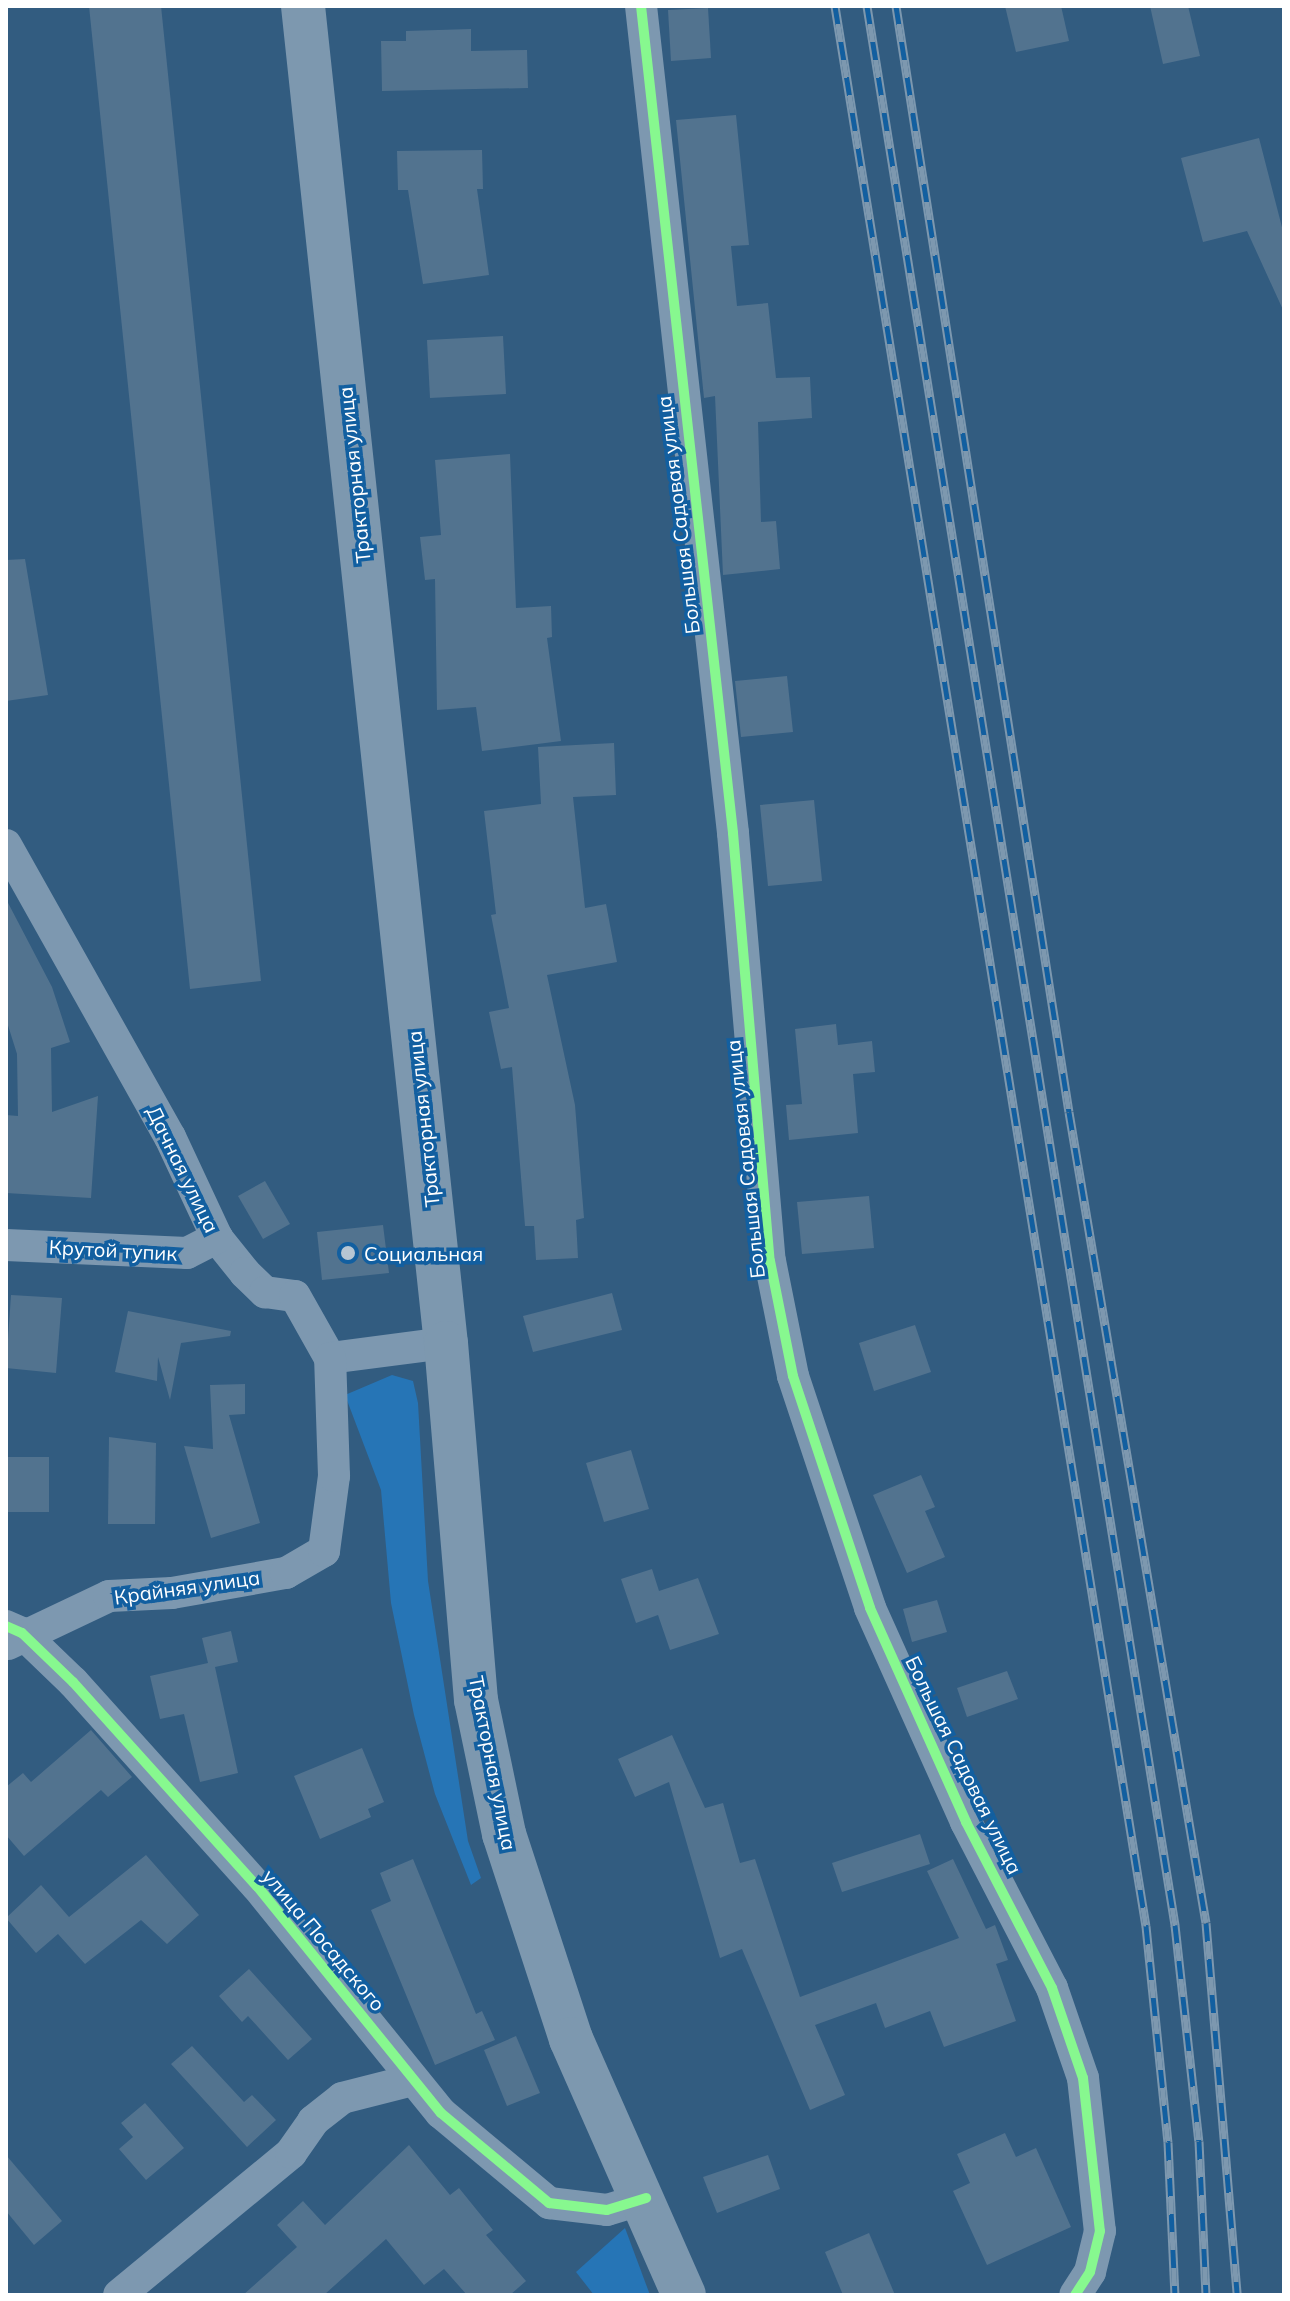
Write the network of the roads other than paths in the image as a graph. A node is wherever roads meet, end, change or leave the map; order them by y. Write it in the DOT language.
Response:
graph roads {
  1 [pos="303,6"];
  2 [pos="641,6"];
  3 [pos="6,845"];
  4 [pos="217,1238"];
  5 [pos="6,1245"];
  6 [pos="446,1343"];
  7 [pos="330,1358"];
  8 [pos="11,1635"];
  9 [pos="413,2080"];
  10 [pos="646,2198"];
  11 [pos="119,2295"];
  12 [pos="684,2295"];
  13 [pos="1075,2295"];
  1 -- 6 [label="main road, Тракторная улица"];
  2 -- 13 [label="street, Большая Садовая улица"];
  3 -- 4 [label="street, Дачная улица"];
  4 -- 5 [label="street, Крутой тупик"];
  4 -- 7 [label="street, Дачная улица"];
  6 -- 7 [label="street"];
  6 -- 10 [label="main road, Тракторная улица"];
  7 -- 8 [label="street, Крайняя улица"];
  8 -- 9 [label="street, улица Посадского"];
  9 -- 10 [label="street, улица Посадского"];
  9 -- 11 [label="street"];
  10 -- 12 [label="main road, Тракторная улица"];
}
